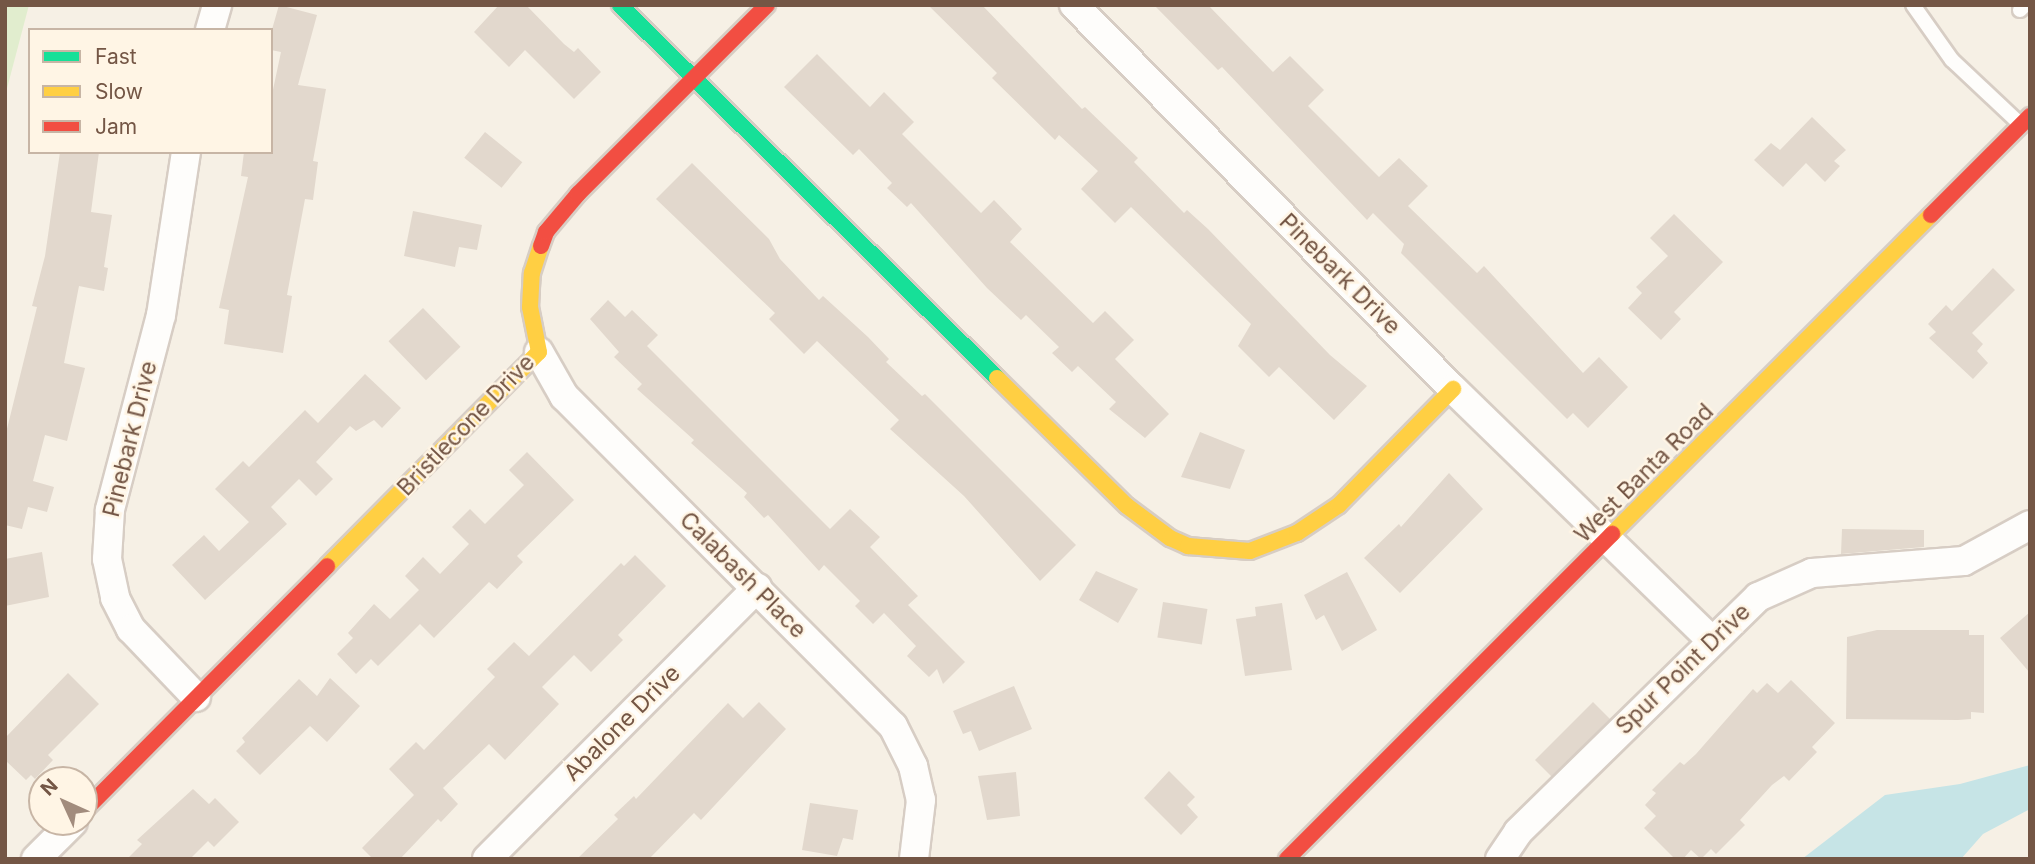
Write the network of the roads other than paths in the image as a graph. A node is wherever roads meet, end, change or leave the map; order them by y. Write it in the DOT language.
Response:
graph roads {
  1 [pos="217,5"];
  2 [pos="620,5"];
  3 [pos="767,5"];
  4 [pos="1074,5"];
  5 [pos="1913,5"];
  6 [pos="211,28"];
  7 [pos="693,78"];
  8 [pos="2025,120"];
  9 [pos="187,154"];
  10 [pos="539,352"];
  11 [pos="1453,388"];
  12 [pos="2030,525"];
  13 [pos="1609,540"];
  14 [pos="757,588"];
  15 [pos="1711,640"];
  16 [pos="196,698"];
  17 [pos="98,797"];
  18 [pos="59,836"];
  19 [pos="36,859"];
  20 [pos="487,859"];
  21 [pos="914,859"];
  22 [pos="1287,859"];
  23 [pos="1500,859"];
  1 -- 6 [label="street"];
  2 -- 7 [label="street"];
  3 -- 7 [label="street, Bristlecone Drive"];
  4 -- 11 [label="street, Pinebark Drive"];
  5 -- 8 [label="lane"];
  7 -- 10 [label="street, Bristlecone Drive"];
  7 -- 11 [label="street"];
  8 -- 13 [label="street, West Banta Road"];
  9 -- 16 [label="street, Pinebark Drive"];
  10 -- 14 [label="street, Calabash Place"];
  10 -- 16 [label="street, Bristlecone Drive"];
  11 -- 13 [label="street, Pinebark Drive"];
  12 -- 15 [label="street, Spur Point Drive"];
  13 -- 15 [label="street, Pinebark Drive"];
  13 -- 22 [label="street, West Banta Road"];
  14 -- 20 [label="street, Abalone Drive"];
  14 -- 21 [label="street, Calabash Place"];
  15 -- 23 [label="street, Spur Point Drive"];
  16 -- 17 [label="street, Bristlecone Drive"];
  18 -- 19 [label="street"];
}
